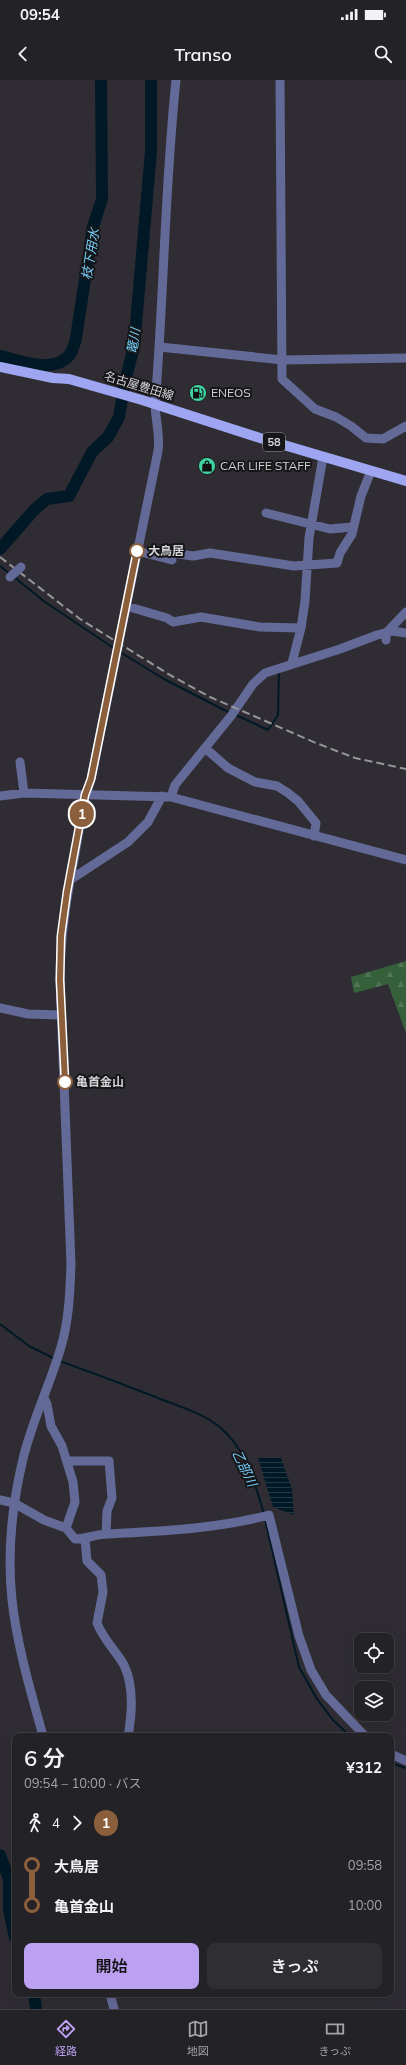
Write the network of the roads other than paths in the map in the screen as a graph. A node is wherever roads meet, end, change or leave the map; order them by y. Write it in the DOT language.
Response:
graph roads {
  1 [pos="176,80"];
  2 [pos="280,80"];
  3 [pos="160,347"];
  4 [pos="406,358"];
  5 [pos="283,360"];
  6 [pos="0,367"];
  7 [pos="154,404"];
  8 [pos="406,426"];
  9 [pos="323,457"];
  10 [pos="371,471"];
  11 [pos="406,480"];
  12 [pos="266,513"];
  13 [pos="311,523"];
  14 [pos="353,527"];
  15 [pos="137,551"];
  16 [pos="154,554"];
  17 [pos="172,560"];
  18 [pos="309,566"];
  19 [pos="21,567"];
  20 [pos="10,577"];
  21 [pos="126,606"];
  22 [pos="406,612"];
  23 [pos="301,628"];
  24 [pos="406,633"];
  25 [pos="386,636"];
  26 [pos="292,663"];
  27 [pos="206,748"];
  28 [pos="20,762"];
  29 [pos="24,792"];
  30 [pos="85,795"];
  31 [pos="0,796"];
  32 [pos="167,797"];
  33 [pos="314,836"];
  34 [pos="406,860"];
  35 [pos="70,880"];
  36 [pos="0,1008"];
  37 [pos="61,1015"];
  38 [pos="44,1398"];
  39 [pos="67,1461"];
  40 [pos="0,1500"];
  41 [pos="14,1503"];
  42 [pos="66,1528"];
  43 [pos="106,1534"];
  44 [pos="85,1540"];
  45 [pos="42,1733"];
  46 [pos="128,1733"];
  47 [pos="362,1733"];
  48 [pos="394,1755"];
  49 [pos="406,1761"];
  50 [pos="111,1997"];
  51 [pos="114,2009"];
  1 -- 3 [label="street"];
  2 -- 5 [label="street"];
  3 -- 5 [label="street"];
  3 -- 7 [label="street"];
  4 -- 5 [label="street"];
  5 -- 8 [label="street"];
  6 -- 7 [label="main road, 名古屋豊田線 / 58"];
  7 -- 9 [label="main road, 名古屋豊田線 / 58"];
  7 -- 15 [label="street"];
  9 -- 10 [label="main road, 名古屋豊田線 / 58"];
  9 -- 13 [label="street"];
  10 -- 11 [label="main road, 名古屋豊田線 / 58"];
  10 -- 14 [label="street"];
  12 -- 13 [label="street"];
  13 -- 14 [label="street"];
  13 -- 18 [label="street"];
  14 -- 18 [label="street"];
  15 -- 16 [label="street"];
  15 -- 21 [label="street"];
  16 -- 17 [label="street"];
  16 -- 18 [label="street"];
  18 -- 23 [label="street"];
  19 -- 20 [label="street, bridge"];
  21 -- 23 [label="street"];
  21 -- 30 [label="street"];
  22 -- 25 [label="street"];
  23 -- 26 [label="street"];
  24 -- 25 [label="street"];
  25 -- 26 [label="street"];
  26 -- 27 [label="street"];
  27 -- 32 [label="street"];
  27 -- 33 [label="street"];
  28 -- 29 [label="street"];
  29 -- 30 [label="street"];
  29 -- 31 [label="street"];
  30 -- 32 [label="street"];
  30 -- 35 [label="street"];
  32 -- 33 [label="street"];
  32 -- 35 [label="street"];
  33 -- 34 [label="street"];
  35 -- 37 [label="street"];
  36 -- 37 [label="street"];
  37 -- 38 [label="street"];
  38 -- 39 [label="street"];
  38 -- 41 [label="street"];
  39 -- 42 [label="street"];
  39 -- 43 [label="street"];
  40 -- 41 [label="street"];
  41 -- 42 [label="street"];
  41 -- 45 [label="street"];
  42 -- 44 [label="street"];
  43 -- 44 [label="street"];
  43 -- 47 [label="street"];
  44 -- 46 [label="street"];
  48 -- 49 [label="street"];
  50 -- 51 [label="street"];
}
